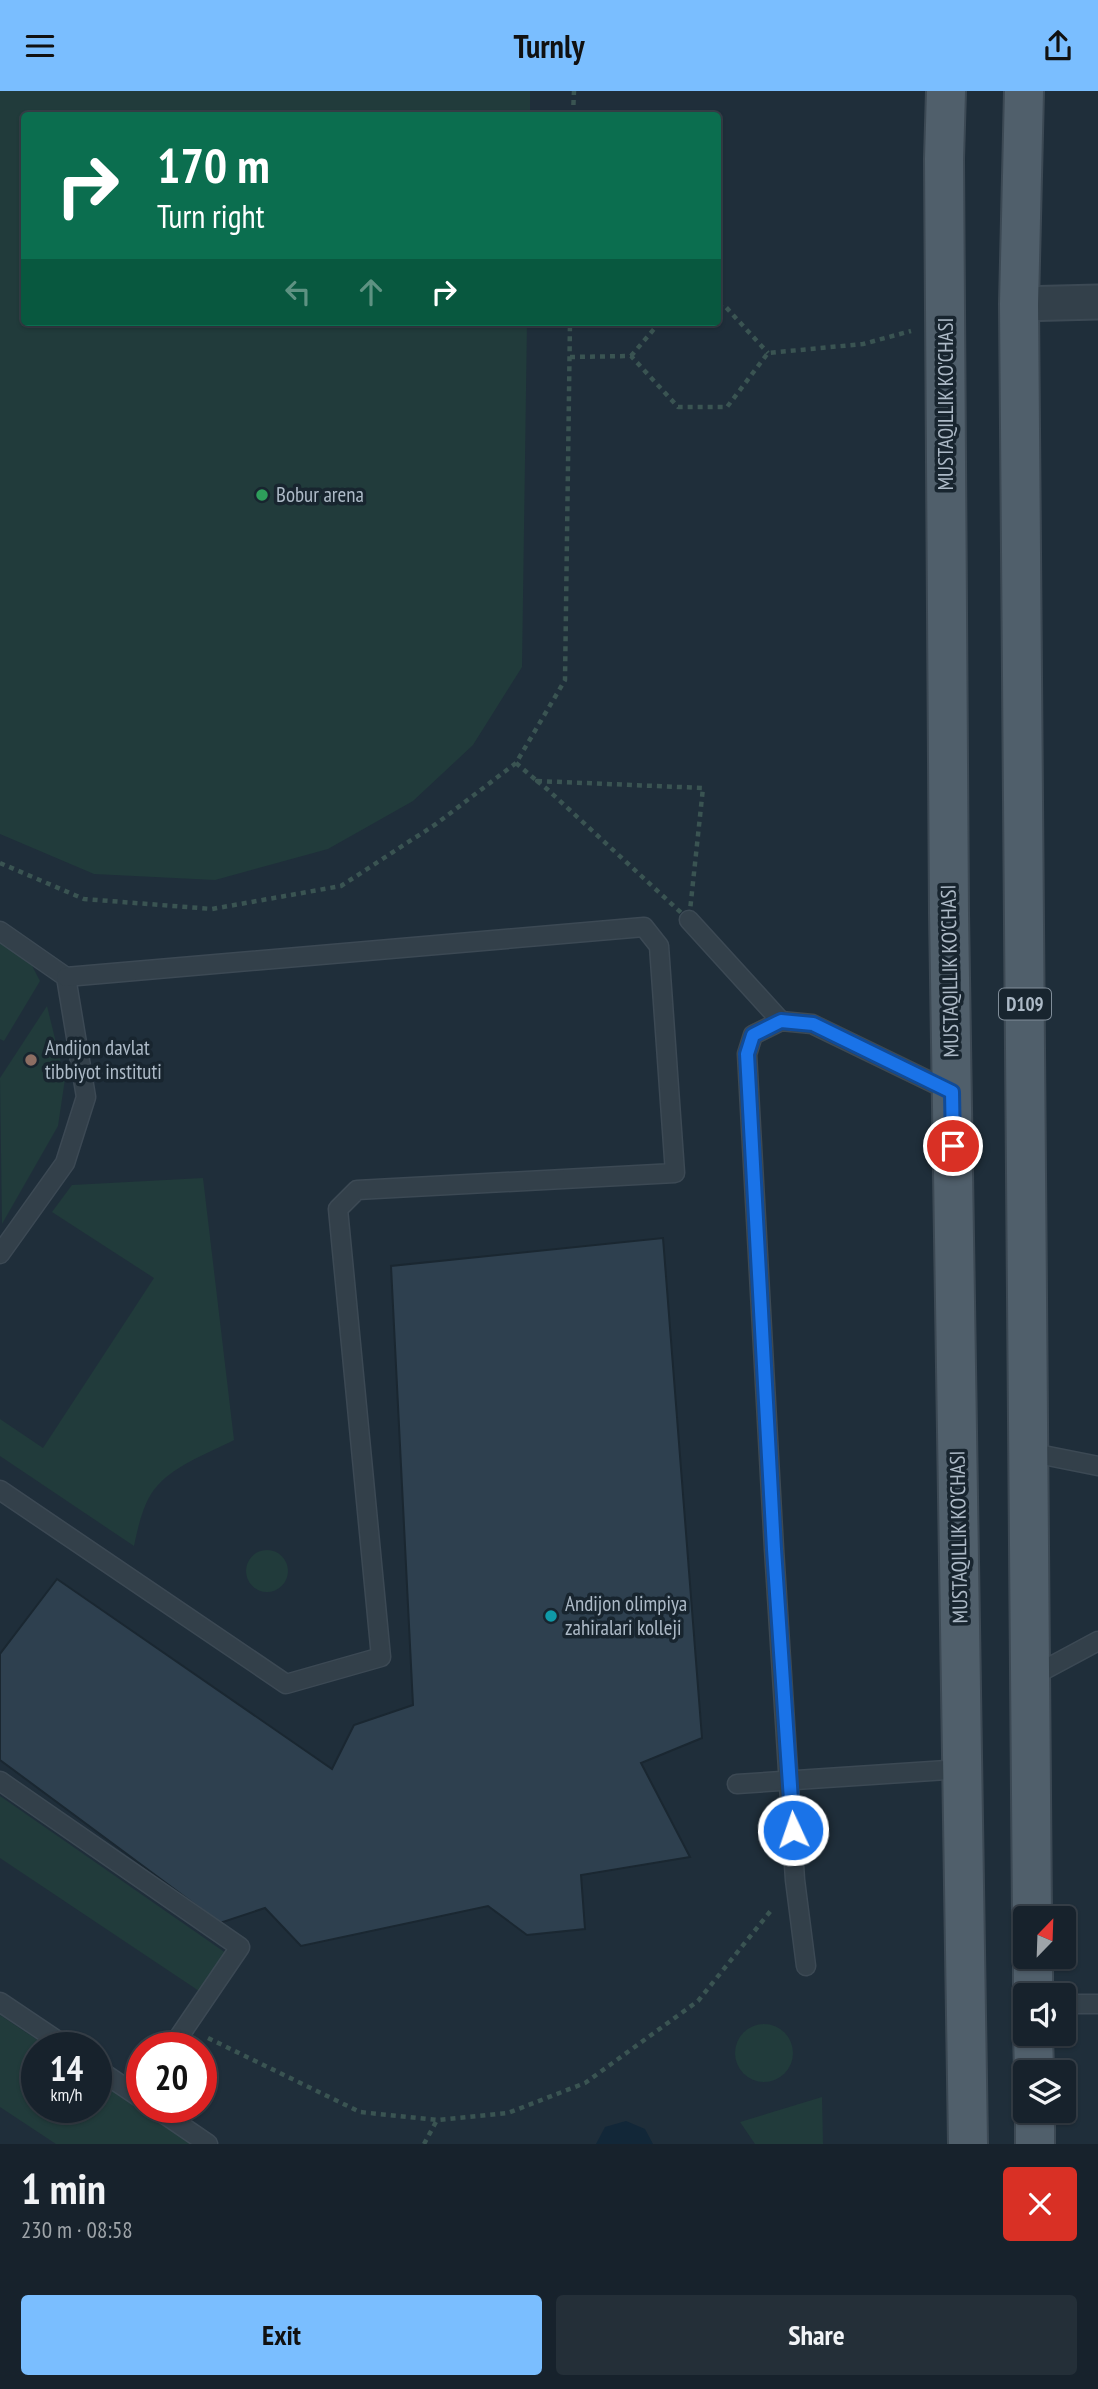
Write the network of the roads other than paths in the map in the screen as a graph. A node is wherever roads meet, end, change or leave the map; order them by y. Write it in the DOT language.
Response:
graph roads {
  1 [pos="946,91"];
  2 [pos="1024,91"];
  3 [pos="1098,302"];
  4 [pos="1019,304"];
  5 [pos="689,920"];
  6 [pos="0,930"];
  7 [pos="66,977"];
  8 [pos="781,1021"];
  9 [pos="952,1092"];
  10 [pos="0,1254"];
  11 [pos="1028,1452"];
  12 [pos="1098,1467"];
  13 [pos="0,1490"];
  14 [pos="1098,1641"];
  15 [pos="1031,1677"];
  16 [pos="962,1769"];
  17 [pos="0,1781"];
  18 [pos="790,1781"];
  19 [pos="737,1784"];
  20 [pos="1032,1906"];
  21 [pos="806,1966"];
  22 [pos="0,2002"];
  23 [pos="1076,2004"];
  24 [pos="1098,2004"];
  25 [pos="45,2032"];
  26 [pos="184,2032"];
  27 [pos="177,2123"];
  28 [pos="1035,2123"];
  29 [pos="963,2138"];
  30 [pos="208,2144"];
  31 [pos="1035,2144"];
  1 -- 9 [label="main road, MUSTAQILLIK KO'CHASI"];
  2 -- 4 [label="main road, D109"];
  3 -- 4 [label="street"];
  4 -- 11 [label="main road, D109"];
  5 -- 8 [label="lane"];
  6 -- 7 [label="lane"];
  7 -- 10 [label="lane"];
  7 -- 13 [label="lane"];
  8 -- 9 [label="lane"];
  8 -- 18 [label="lane"];
  9 -- 16 [label="main road, MUSTAQILLIK KO'CHASI"];
  11 -- 12 [label="lane"];
  11 -- 15 [label="main road, D109"];
  14 -- 15 [label="lane"];
  15 -- 20 [label="main road, D109"];
  16 -- 18 [label="lane"];
  16 -- 29 [label="main road, MUSTAQILLIK KO'CHASI"];
  17 -- 26 [label="lane"];
  18 -- 19 [label="lane"];
  18 -- 21 [label="lane"];
  22 -- 25 [label="lane"];
  23 -- 24 [label="lane"];
  27 -- 30 [label="lane"];
  28 -- 31 [label="main road"];
}
